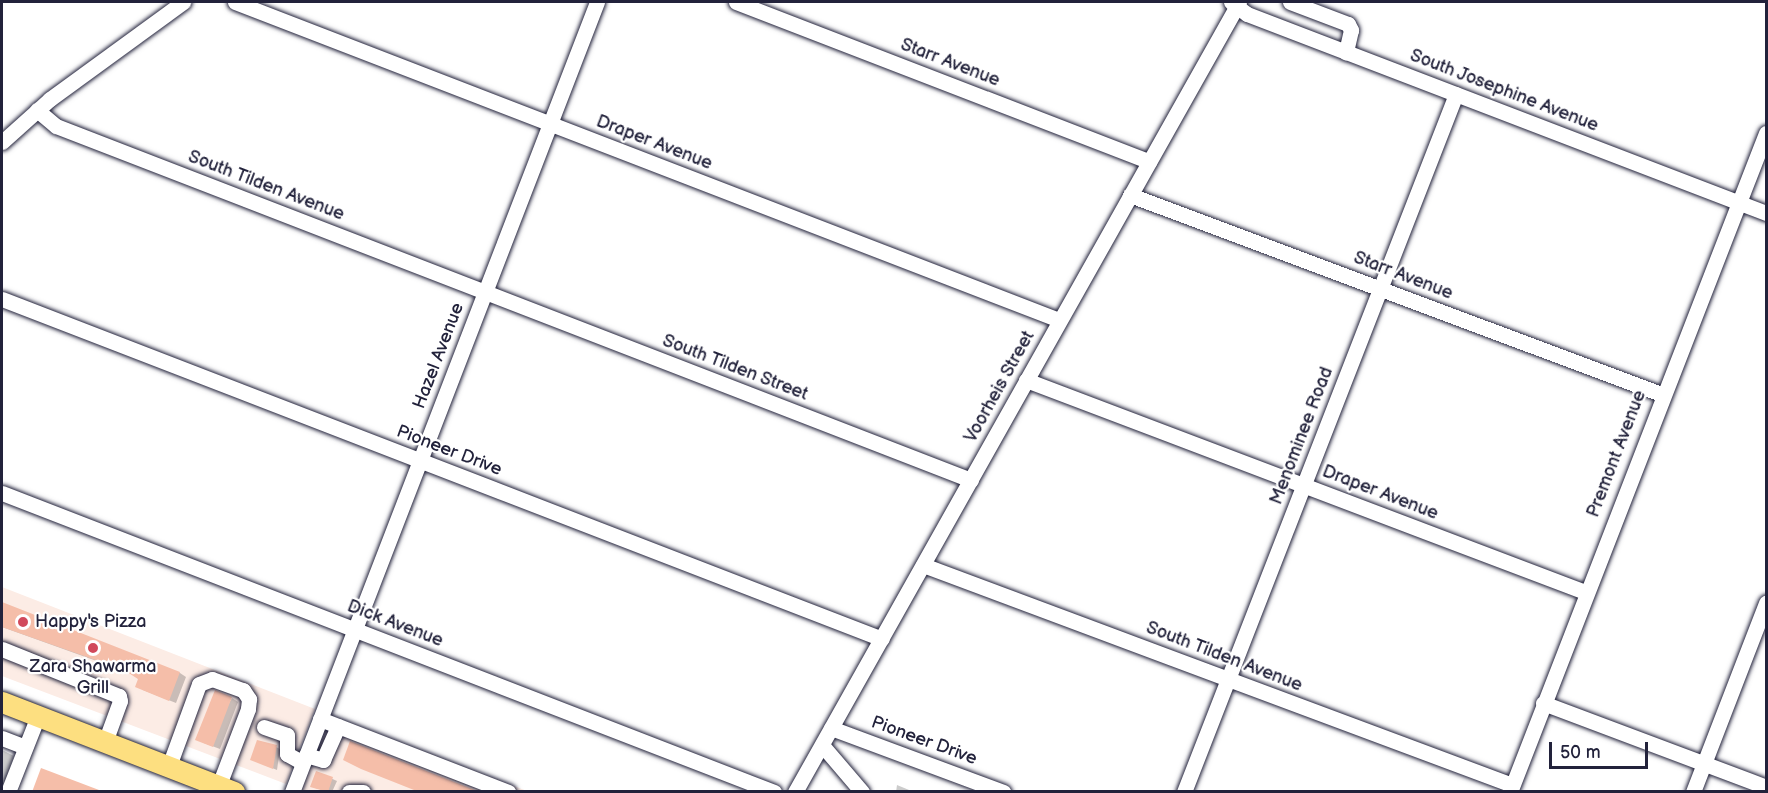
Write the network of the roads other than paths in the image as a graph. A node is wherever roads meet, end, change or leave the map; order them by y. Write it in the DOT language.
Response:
graph roads {
  1 [pos="183,2"];
  2 [pos="235,2"];
  3 [pos="597,2"];
  4 [pos="736,2"];
  5 [pos="1290,2"];
  6 [pos="1236,3"];
  7 [pos="1346,52"];
  8 [pos="1456,94"];
  9 [pos="37,110"];
  10 [pos="550,123"];
  11 [pos="1767,133"];
  12 [pos="2,142"];
  13 [pos="1149,161"];
  14 [pos="1130,195"];
  15 [pos="1740,202"];
  16 [pos="1767,213"];
  17 [pos="1380,288"];
  18 [pos="485,292"];
  19 [pos="2,299"];
  20 [pos="1059,320"];
  21 [pos="1026,380"];
  22 [pos="1661,394"];
  23 [pos="420,461"];
  24 [pos="970,480"];
  25 [pos="1304,486"];
  26 [pos="2,493"];
  27 [pos="923,565"];
  28 [pos="1585,592"];
  29 [pos="1767,603"];
  30 [pos="355,629"];
  31 [pos="882,639"];
  32 [pos="2,649"];
  33 [pos="1228,680"];
  34 [pos="2,702"];
  35 [pos="1543,703"];
  36 [pos="38,716"];
  37 [pos="320,719"];
  38 [pos="338,726"];
  39 [pos="264,727"];
  40 [pos="831,728"];
  41 [pos="2,738"];
  42 [pos="105,741"];
  43 [pos="822,745"];
  44 [pos="25,747"];
  45 [pos="305,759"];
  46 [pos="1704,763"];
  47 [pos="169,766"];
  48 [pos="1767,787"];
  49 [pos="227,788"];
  50 [pos="1511,788"];
  51 [pos="8,792"];
  52 [pos="292,792"];
  53 [pos="349,792"];
  54 [pos="363,792"];
  55 [pos="508,792"];
  56 [pos="774,792"];
  57 [pos="795,792"];
  58 [pos="862,792"];
  59 [pos="1003,792"];
  60 [pos="1184,792"];
  61 [pos="1693,792"];
  1 -- 9 [label="street"];
  2 -- 10 [label="street, Draper Avenue"];
  3 -- 10 [label="street, Hazel Avenue"];
  4 -- 13 [label="street, Starr Avenue"];
  5 -- 7 [label="street"];
  6 -- 7 [label="street, South Josephine Avenue"];
  6 -- 13 [label="street, Voorheis Street"];
  7 -- 8 [label="street, South Josephine Avenue"];
  8 -- 15 [label="street, South Josephine Avenue"];
  8 -- 17 [label="street, Menominee Road"];
  9 -- 12 [label="street"];
  9 -- 18 [label="street, South Tilden Avenue"];
  10 -- 18 [label="street, Hazel Avenue"];
  10 -- 20 [label="street, Draper Avenue"];
  11 -- 15 [label="street, Premont Avenue"];
  13 -- 14 [label="street, Voorheis Street"];
  14 -- 17 [label="street, Starr Avenue"];
  14 -- 20 [label="street, Voorheis Street"];
  15 -- 16 [label="street, South Josephine Avenue"];
  15 -- 22 [label="street, Premont Avenue"];
  17 -- 22 [label="street, Starr Avenue"];
  17 -- 25 [label="street, Menominee Road"];
  18 -- 23 [label="street, Hazel Avenue"];
  18 -- 24 [label="street, South Tilden Street"];
  19 -- 23 [label="street, Pioneer Drive"];
  20 -- 21 [label="street, Voorheis Street"];
  21 -- 24 [label="street, Voorheis Street"];
  21 -- 25 [label="street, Draper Avenue"];
  22 -- 28 [label="street, Premont Avenue"];
  23 -- 30 [label="street, Hazel Avenue"];
  23 -- 31 [label="street, Pioneer Drive"];
  24 -- 27 [label="street, Voorheis Street"];
  25 -- 28 [label="street, Draper Avenue"];
  25 -- 33 [label="street, Menominee Road"];
  26 -- 30 [label="street, Dick Avenue"];
  27 -- 31 [label="street, Voorheis Street"];
  27 -- 33 [label="street, South Tilden Avenue"];
  28 -- 35 [label="street, Premont Avenue"];
  29 -- 46 [label="street"];
  30 -- 37 [label="street, Hazel Avenue"];
  30 -- 56 [label="street, Dick Avenue"];
  31 -- 40 [label="street, Voorheis Street"];
  32 -- 42 [label="street"];
  33 -- 50 [label="street, South Tilden Avenue"];
  33 -- 60 [label="street, Menominee Road"];
  34 -- 36 [label="highway"];
  35 -- 46 [label="street"];
  35 -- 50 [label="street, Premont Avenue"];
  36 -- 42 [label="highway"];
  36 -- 44 [label="street"];
  37 -- 38 [label="street"];
  37 -- 45 [label="street, Hazel Avenue"];
  38 -- 45 [label="street"];
  38 -- 55 [label="street"];
  39 -- 45 [label="street"];
  40 -- 43 [label="street, Voorheis Street"];
  40 -- 59 [label="street, Pioneer Drive"];
  41 -- 44 [label="street"];
  42 -- 47 [label="highway"];
  43 -- 57 [label="street, Voorheis Street"];
  43 -- 58 [label="street"];
  44 -- 51 [label="street"];
  45 -- 52 [label="street, Hazel Avenue"];
  46 -- 48 [label="street"];
  46 -- 61 [label="street"];
  47 -- 49 [label="highway"];
  47 -- 49 [label="street"];
  53 -- 54 [label="street"];
}
